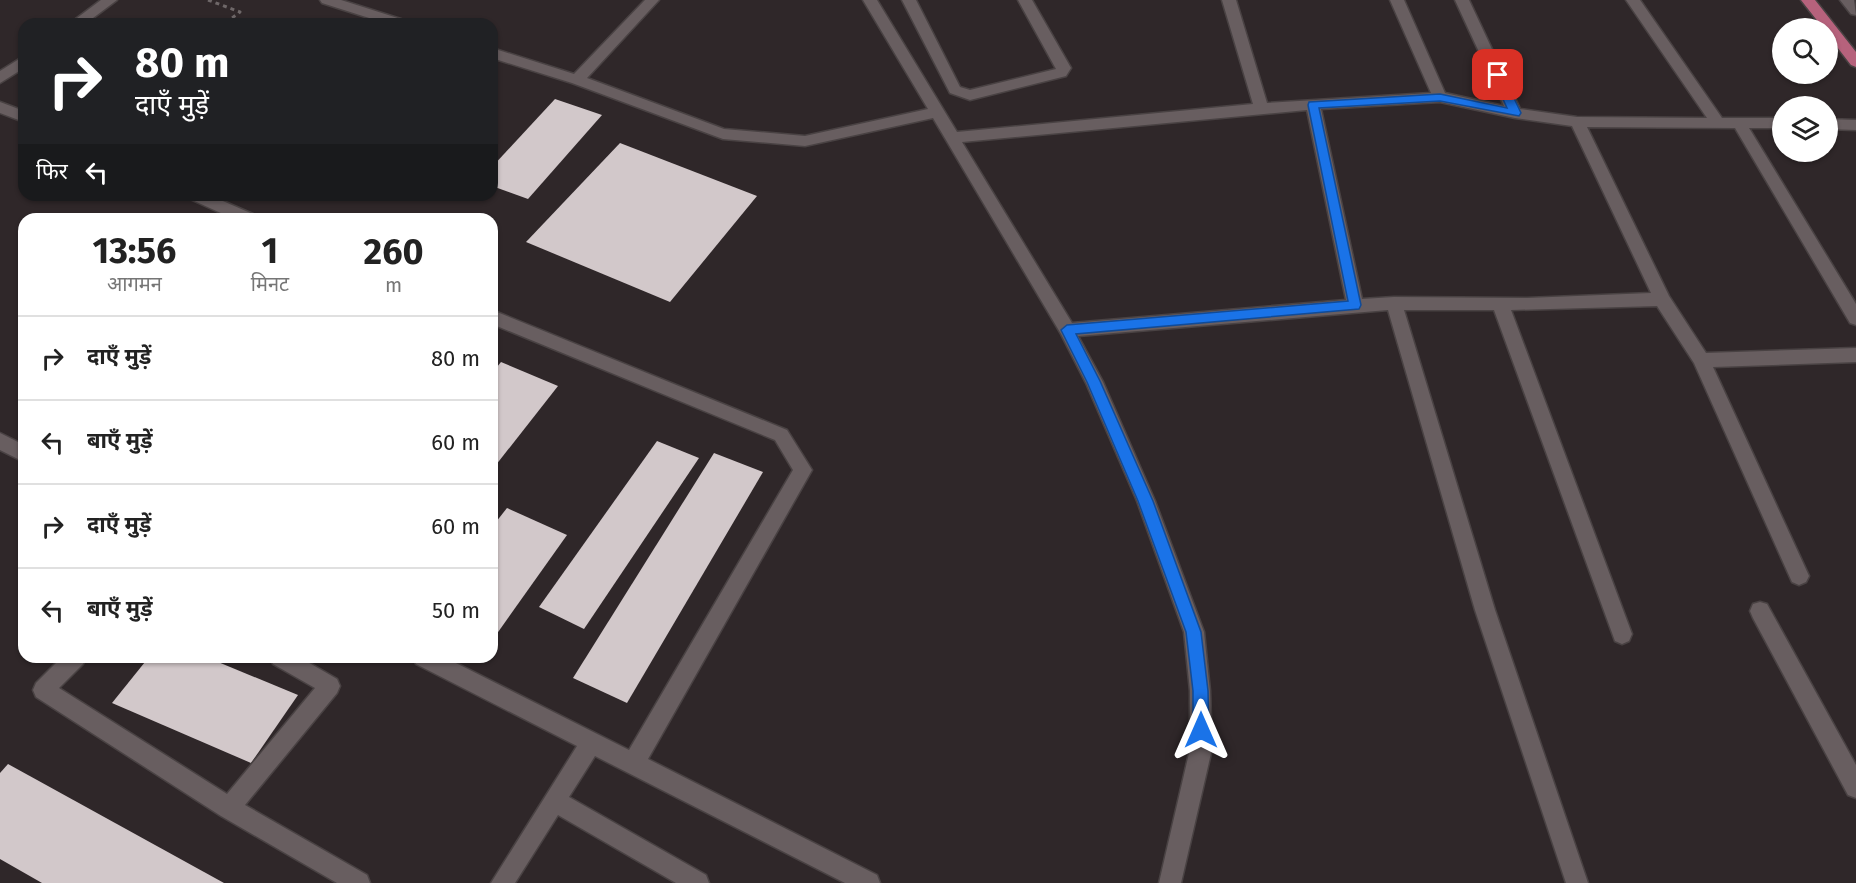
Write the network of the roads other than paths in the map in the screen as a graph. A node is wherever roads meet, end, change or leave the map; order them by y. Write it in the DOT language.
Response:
graph roads {
  1 [pos="110,0"];
  2 [pos="327,0"];
  3 [pos="652,0"];
  4 [pos="870,0"];
  5 [pos="909,0"];
  6 [pos="1025,0"];
  7 [pos="1229,0"];
  8 [pos="1397,0"];
  9 [pos="1462,0"];
  10 [pos="1633,0"];
  11 [pos="1808,0"];
  12 [pos="1847,0"];
  13 [pos="1856,11"];
  14 [pos="84,18"];
  15 [pos="383,18"];
  16 [pos="498,55"];
  17 [pos="1856,62"];
  18 [pos="18,65"];
  19 [pos="0,78"];
  20 [pos="577,80"];
  21 [pos="1440,97"];
  22 [pos="1313,105"];
  23 [pos="0,107"];
  24 [pos="1261,108"];
  25 [pos="937,112"];
  26 [pos="1515,113"];
  27 [pos="18,114"];
  28 [pos="1577,122"];
  29 [pos="1739,123"];
  30 [pos="1772,123"];
  31 [pos="1719,124"];
  32 [pos="1838,124"];
  33 [pos="1856,125"];
  34 [pos="953,138"];
  35 [pos="208,201"];
  36 [pos="236,213"];
  37 [pos="1662,299"];
  38 [pos="1394,303"];
  39 [pos="1500,304"];
  40 [pos="1355,305"];
  41 [pos="1856,318"];
  42 [pos="498,319"];
  43 [pos="1067,330"];
  44 [pos="1856,355"];
  45 [pos="1701,360"];
  46 [pos="0,441"];
  47 [pos="18,451"];
  48 [pos="1799,576"];
  49 [pos="1760,611"];
  50 [pos="1622,634"];
  51 [pos="70,663"];
  52 [pos="290,663"];
  53 [pos="435,663"];
  54 [pos="591,743"];
  55 [pos="633,764"];
  56 [pos="1856,787"];
  57 [pos="554,801"];
  58 [pos="229,808"];
  59 [pos="359,883"];
  60 [pos="502,883"];
  61 [pos="698,883"];
  62 [pos="869,883"];
  63 [pos="1170,883"];
  64 [pos="1577,883"];
  1 -- 14 [label="street"];
  2 -- 15 [label="street"];
  3 -- 20 [label="street"];
  4 -- 25 [label="street"];
  5 -- 6 [label="street"];
  7 -- 24 [label="street"];
  8 -- 21 [label="street"];
  9 -- 26 [label="street"];
  10 -- 31 [label="street"];
  11 -- 17 [label="main road"];
  12 -- 13 [label="street"];
  16 -- 20 [label="street"];
  18 -- 19 [label="street"];
  20 -- 25 [label="street"];
  21 -- 22 [label="street"];
  21 -- 26 [label="street"];
  22 -- 24 [label="street"];
  22 -- 40 [label="street"];
  23 -- 27 [label="street"];
  24 -- 34 [label="street"];
  25 -- 34 [label="street"];
  26 -- 28 [label="street"];
  28 -- 31 [label="street"];
  28 -- 37 [label="street"];
  29 -- 30 [label="street"];
  29 -- 31 [label="street"];
  29 -- 41 [label="street"];
  32 -- 33 [label="street"];
  34 -- 43 [label="street"];
  35 -- 36 [label="street"];
  37 -- 39 [label="street"];
  37 -- 45 [label="street"];
  38 -- 39 [label="street"];
  38 -- 40 [label="street"];
  38 -- 64 [label="street"];
  39 -- 50 [label="street"];
  40 -- 43 [label="street"];
  42 -- 55 [label="street"];
  43 -- 63 [label="street"];
  44 -- 45 [label="street"];
  45 -- 48 [label="street"];
  46 -- 47 [label="street"];
  49 -- 56 [label="street"];
  51 -- 58 [label="street"];
  52 -- 58 [label="street"];
  53 -- 54 [label="street"];
  54 -- 55 [label="street"];
  54 -- 57 [label="street"];
  55 -- 62 [label="street"];
  57 -- 60 [label="street"];
  57 -- 61 [label="street"];
  58 -- 59 [label="street"];
}
